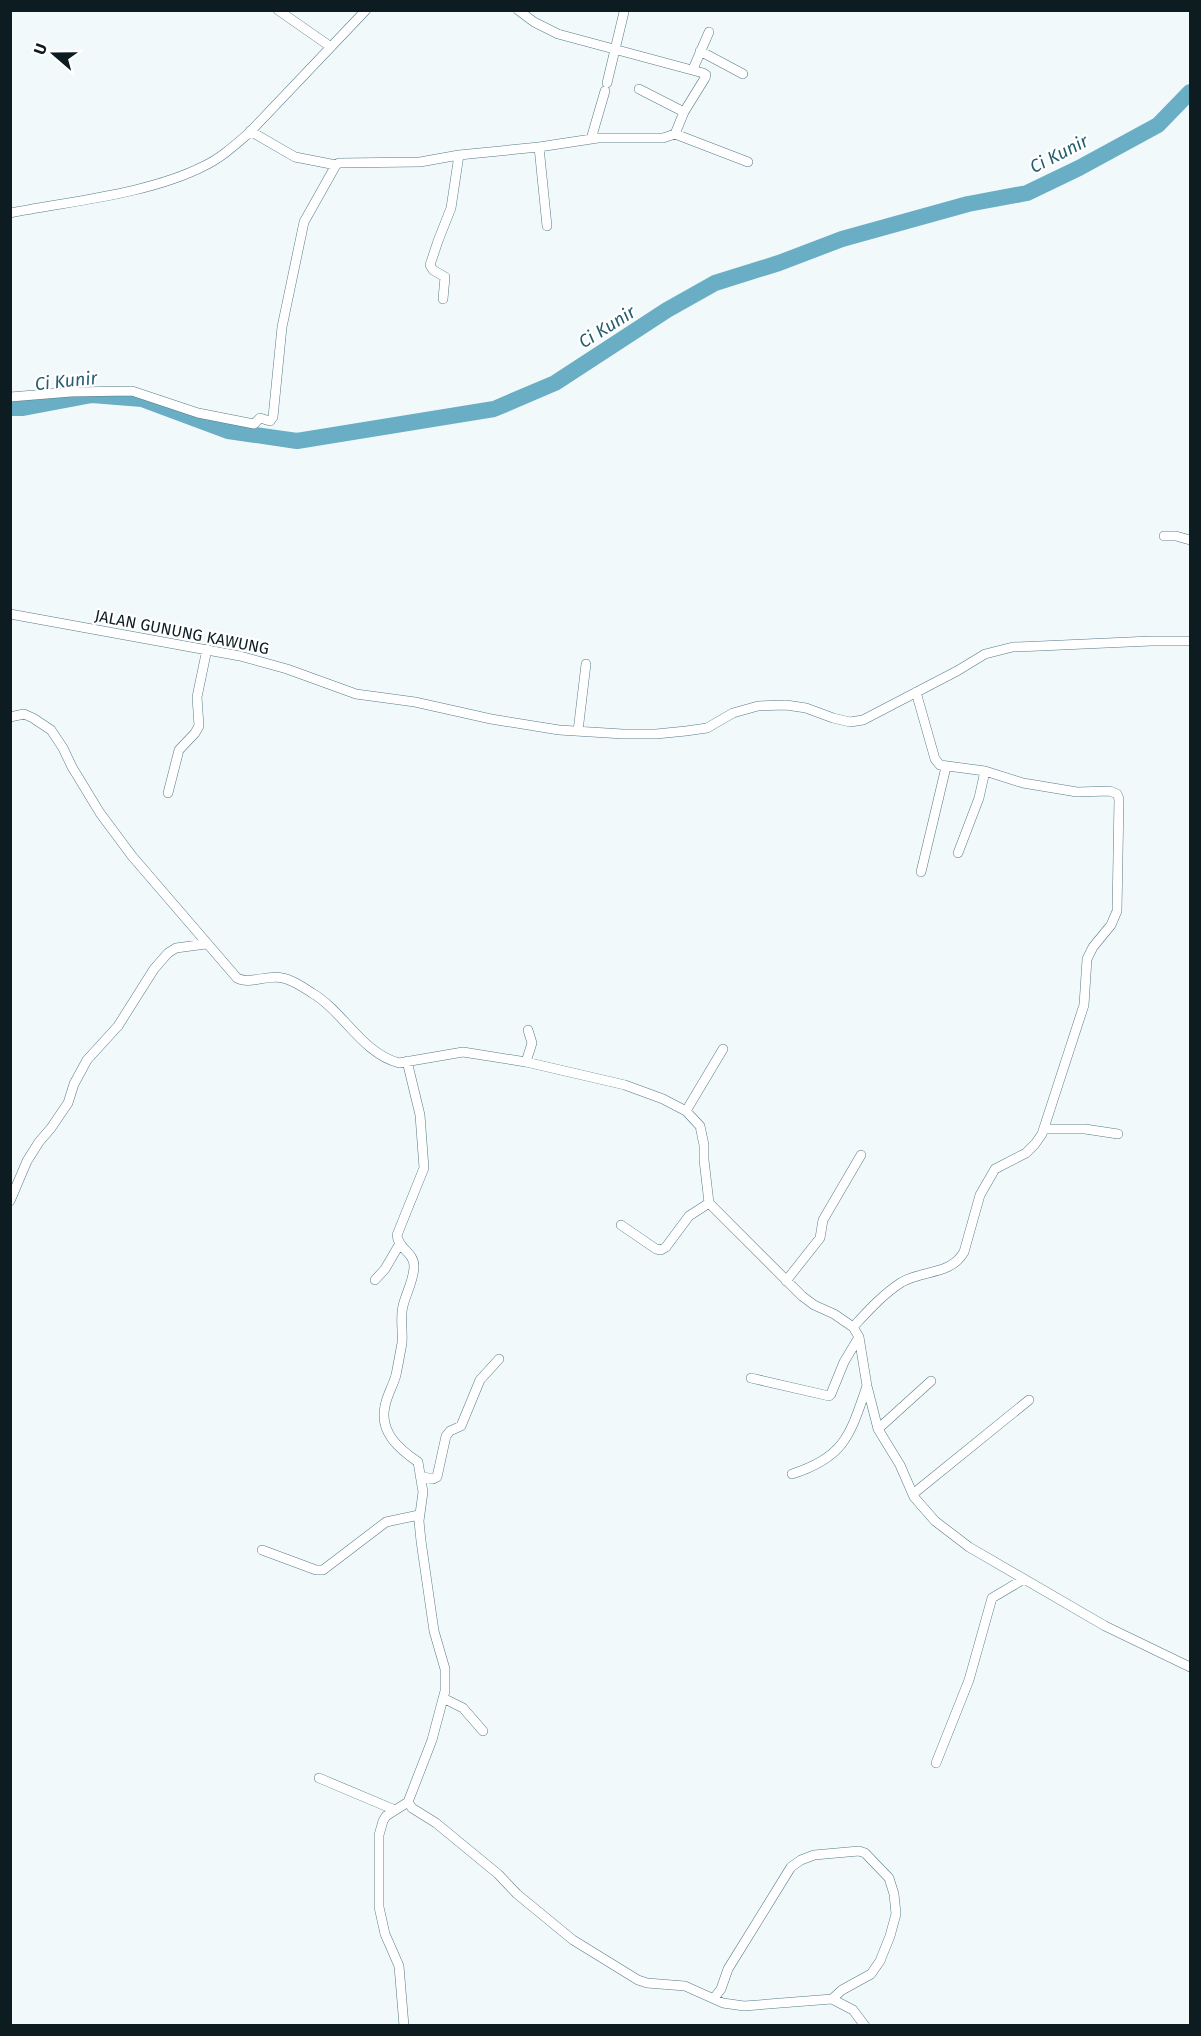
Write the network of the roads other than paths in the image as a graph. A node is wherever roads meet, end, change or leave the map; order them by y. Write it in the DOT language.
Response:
graph roads {
  1 [pos="278,10"];
  2 [pos="366,10"];
  3 [pos="518,10"];
  4 [pos="624,12"];
  5 [pos="709,32"];
  6 [pos="331,47"];
  7 [pos="616,50"];
  8 [pos="700,51"];
  9 [pos="693,69"];
  10 [pos="743,74"];
  11 [pos="639,89"];
  12 [pos="684,112"];
  13 [pos="250,131"];
  14 [pos="675,134"];
  15 [pos="591,139"];
  16 [pos="539,147"];
  17 [pos="459,155"];
  18 [pos="748,162"];
  19 [pos="336,165"];
  20 [pos="10,213"];
  21 [pos="547,226"];
  22 [pos="443,299"];
  23 [pos="10,397"];
  24 [pos="1164,536"];
  25 [pos="1191,540"];
  26 [pos="10,614"];
  27 [pos="1191,641"];
  28 [pos="207,649"];
  29 [pos="586,663"];
  30 [pos="916,692"];
  31 [pos="10,717"];
  32 [pos="578,731"];
  33 [pos="946,766"];
  34 [pos="985,771"];
  35 [pos="168,793"];
  36 [pos="958,853"];
  37 [pos="921,872"];
  38 [pos="206,944"];
  39 [pos="528,1030"];
  40 [pos="723,1049"];
  41 [pos="406,1061"];
  42 [pos="526,1062"];
  43 [pos="686,1111"];
  44 [pos="1044,1129"];
  45 [pos="1118,1134"];
  46 [pos="861,1155"];
  47 [pos="10,1201"];
  48 [pos="709,1203"];
  49 [pos="621,1226"];
  50 [pos="399,1245"];
  51 [pos="375,1280"];
  52 [pos="786,1281"];
  53 [pos="853,1327"];
  54 [pos="859,1337"];
  55 [pos="499,1359"];
  56 [pos="751,1378"];
  57 [pos="931,1381"];
  58 [pos="867,1386"];
  59 [pos="1029,1400"];
  60 [pos="878,1429"];
  61 [pos="792,1474"];
  62 [pos="420,1476"];
  63 [pos="913,1494"];
  64 [pos="419,1515"];
  65 [pos="262,1550"];
  66 [pos="1024,1580"];
  67 [pos="1191,1668"];
  68 [pos="443,1698"];
  69 [pos="483,1731"];
  70 [pos="936,1763"];
  71 [pos="318,1778"];
  72 [pos="408,1802"];
  73 [pos="395,1810"];
  74 [pos="714,1998"];
  75 [pos="832,1999"];
  76 [pos="404,2025"];
  77 [pos="865,2025"];
  1 -- 6 [label="street"];
  2 -- 6 [label="street"];
  3 -- 7 [label="street"];
  4 -- 7 [label="street"];
  5 -- 8 [label="street"];
  6 -- 13 [label="street"];
  7 -- 9 [label="street"];
  7 -- 15 [label="street"];
  8 -- 9 [label="street"];
  8 -- 10 [label="street"];
  9 -- 12 [label="street"];
  11 -- 12 [label="street"];
  12 -- 14 [label="street"];
  13 -- 19 [label="street"];
  13 -- 20 [label="street"];
  14 -- 15 [label="street"];
  14 -- 18 [label="street"];
  15 -- 16 [label="street"];
  16 -- 17 [label="street"];
  16 -- 21 [label="street"];
  17 -- 19 [label="street"];
  17 -- 22 [label="street"];
  19 -- 23 [label="street"];
  24 -- 25 [label="street"];
  26 -- 28 [label="street, JALAN GUNUNG KAWUNG"];
  27 -- 30 [label="street, JALAN GUNUNG KAWUNG"];
  28 -- 32 [label="street, JALAN GUNUNG KAWUNG"];
  28 -- 35 [label="street"];
  29 -- 32 [label="street"];
  30 -- 32 [label="street, JALAN GUNUNG KAWUNG"];
  30 -- 33 [label="street"];
  31 -- 38 [label="street"];
  33 -- 34 [label="street"];
  33 -- 37 [label="street"];
  34 -- 36 [label="street"];
  34 -- 44 [label="street"];
  38 -- 41 [label="street"];
  38 -- 47 [label="street"];
  39 -- 42 [label="street"];
  40 -- 43 [label="street"];
  41 -- 42 [label="street"];
  41 -- 50 [label="street"];
  42 -- 43 [label="street"];
  43 -- 48 [label="street"];
  44 -- 45 [label="street"];
  44 -- 53 [label="street"];
  46 -- 52 [label="street"];
  48 -- 49 [label="street"];
  48 -- 52 [label="street"];
  50 -- 51 [label="street"];
  50 -- 62 [label="street"];
  52 -- 53 [label="street"];
  53 -- 54 [label="street"];
  54 -- 56 [label="street"];
  54 -- 58 [label="street"];
  55 -- 62 [label="street"];
  57 -- 60 [label="street"];
  58 -- 60 [label="street"];
  58 -- 61 [label="street"];
  59 -- 63 [label="street"];
  60 -- 63 [label="street"];
  62 -- 64 [label="street"];
  63 -- 66 [label="street"];
  64 -- 65 [label="street"];
  64 -- 68 [label="street"];
  66 -- 67 [label="street"];
  66 -- 70 [label="street"];
  68 -- 69 [label="street"];
  68 -- 72 [label="street"];
  71 -- 73 [label="street"];
  72 -- 73 [label="street"];
  72 -- 74 [label="street"];
  73 -- 76 [label="street"];
  74 -- 75 [label="street"];
  74 -- 75 [label="street"];
  75 -- 77 [label="street"];
}
